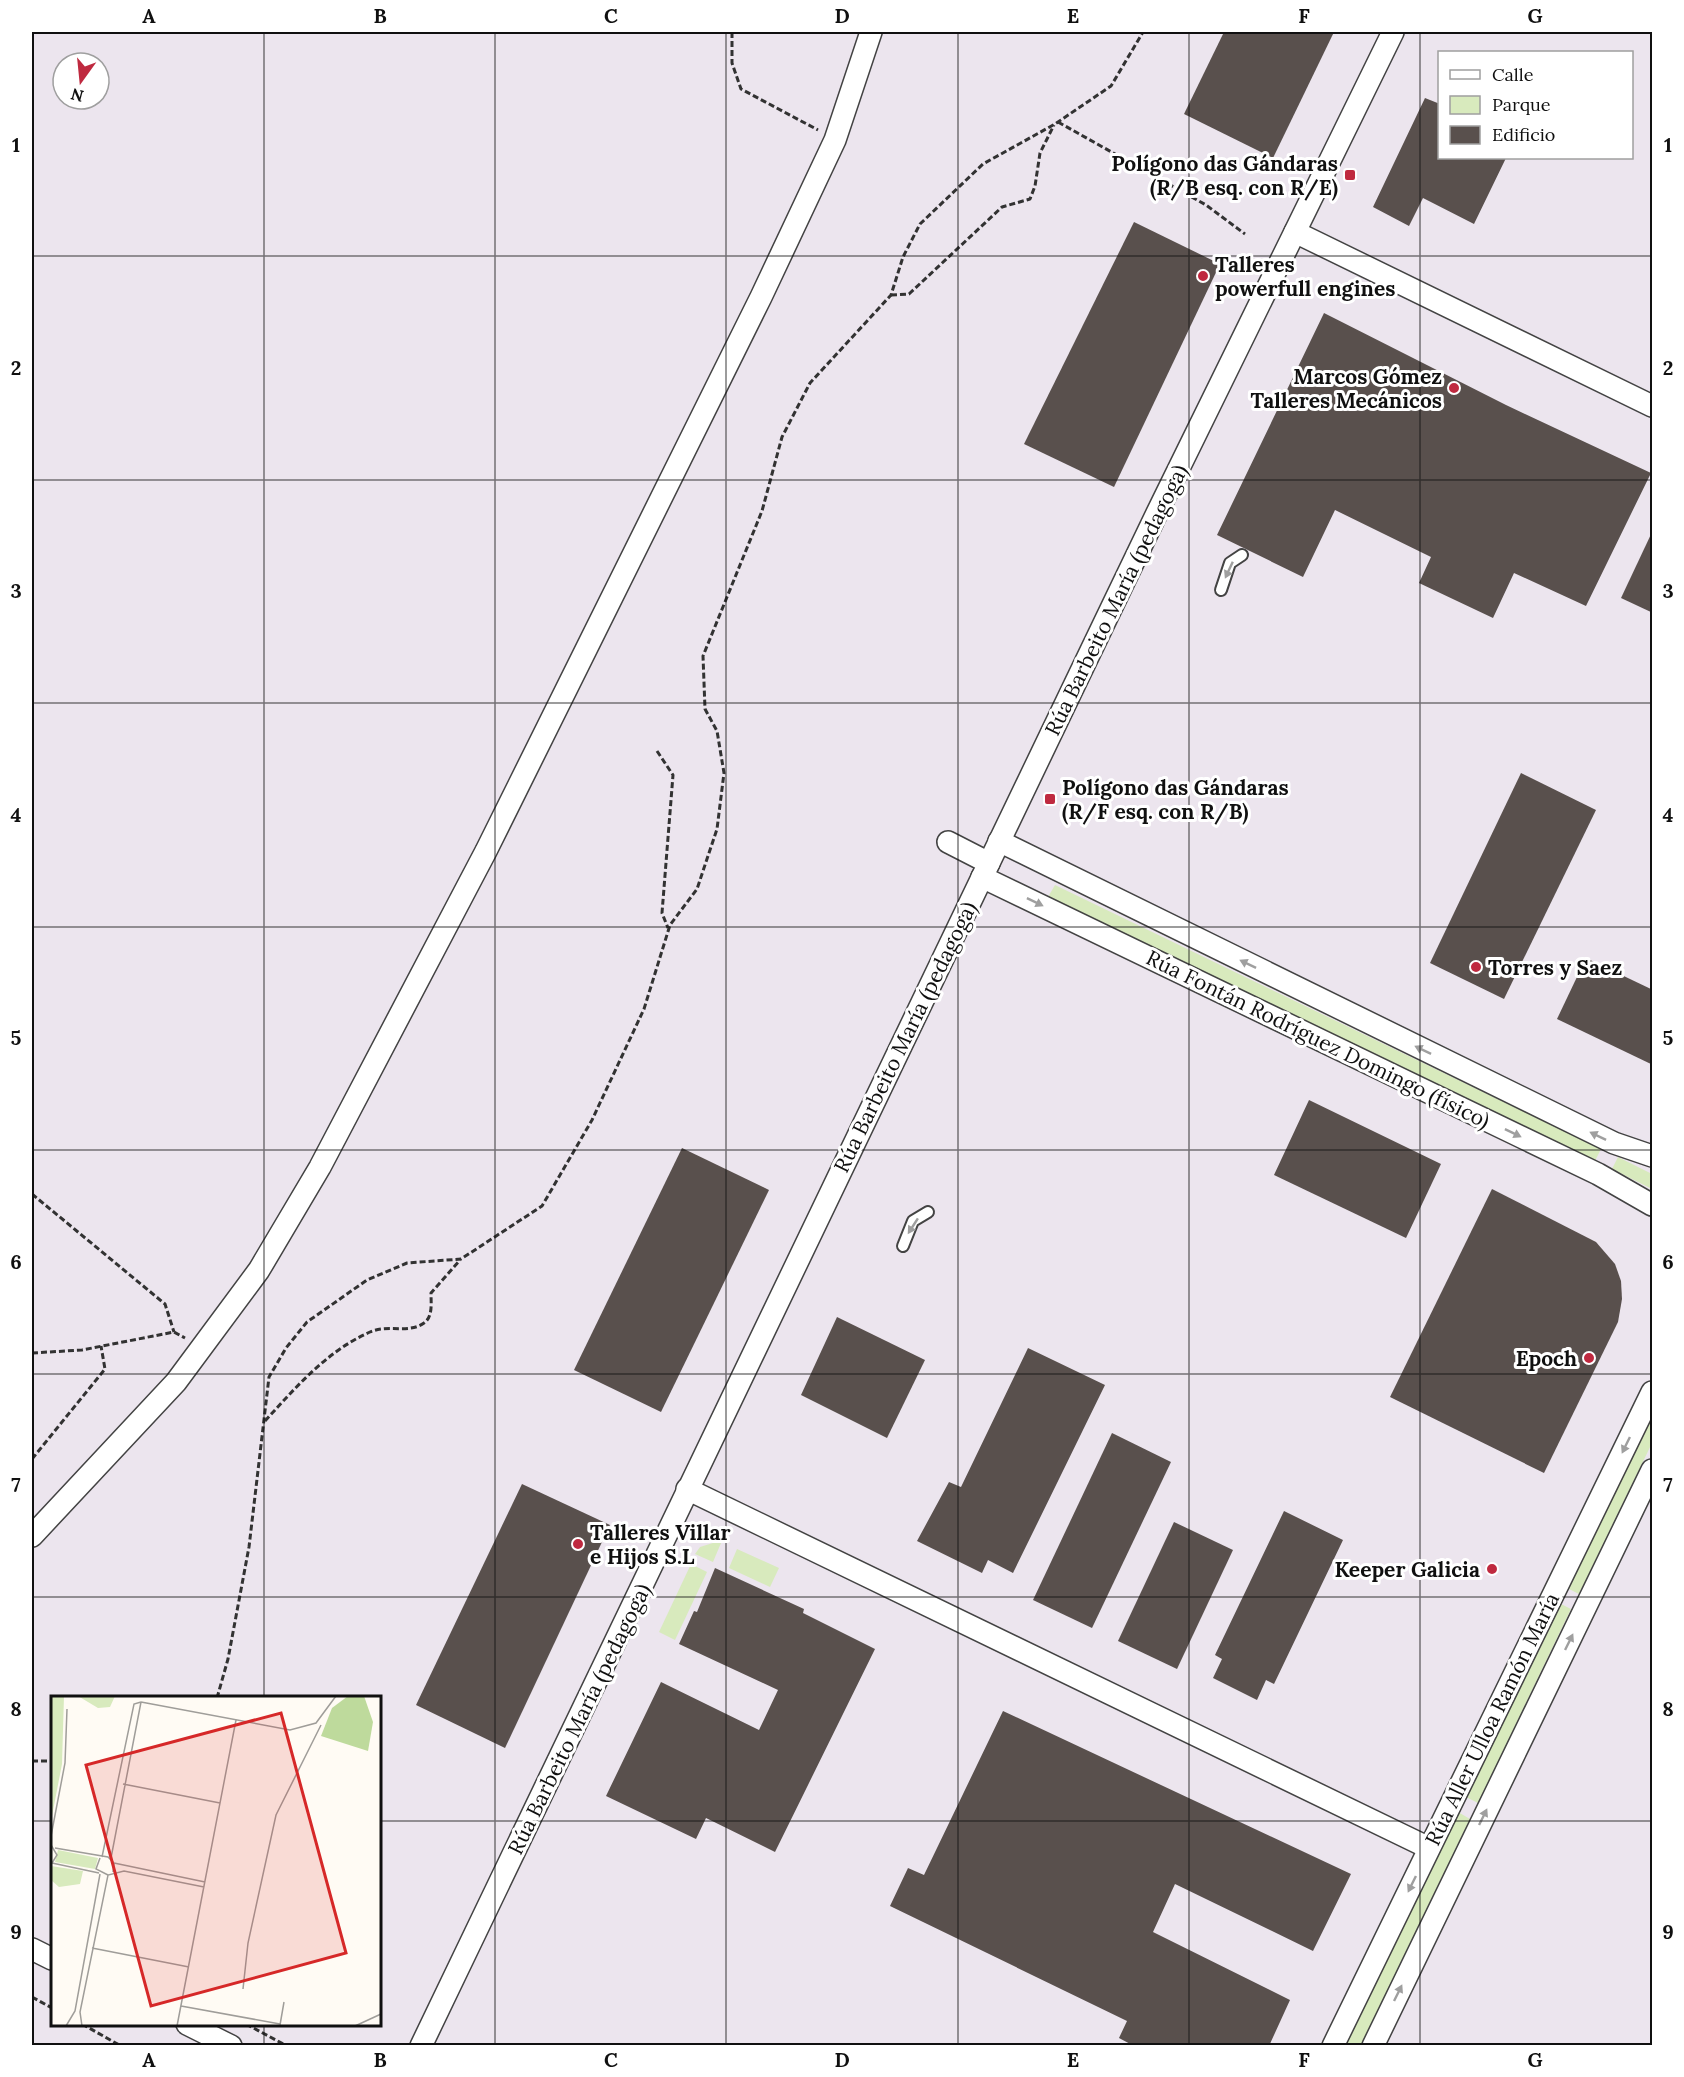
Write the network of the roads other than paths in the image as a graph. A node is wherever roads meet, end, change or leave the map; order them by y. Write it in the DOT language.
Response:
graph roads {
  1 [pos="871,32"];
  2 [pos="1393,32"];
  3 [pos="1296,232"];
  4 [pos="1653,406"];
  5 [pos="1242,555"];
  6 [pos="1221,590"];
  7 [pos="948,842"];
  8 [pos="999,842"];
  9 [pos="985,870"];
  10 [pos="1653,1156"];
  11 [pos="1653,1205"];
  12 [pos="928,1212"];
  13 [pos="903,1246"];
  14 [pos="1653,1392"];
  15 [pos="1653,1470"];
  16 [pos="687,1489"];
  17 [pos="32,1536"];
  18 [pos="1429,1848"];
  19 [pos="32,1949"];
  20 [pos="51,1958"];
  21 [pos="189,2026"];
  22 [pos="231,2046"];
  23 [pos="421,2046"];
  24 [pos="1333,2046"];
  25 [pos="1373,2046"];
  1 -- 17 [label="street"];
  2 -- 3 [label="street, Rúa Barbeito María (pedagoga)"];
  3 -- 4 [label="street"];
  3 -- 8 [label="street, Rúa Barbeito María (pedagoga)"];
  5 -- 6 [label="lane, one-way"];
  7 -- 9 [label="street, Rúa Fontán Rodríguez Domingo (físico)"];
  8 -- 9 [label="street, Rúa Barbeito María (pedagoga)"];
  10 -- 8 [label="street, Rúa Fontán Rodríguez Domingo (físico), one-way"];
  9 -- 11 [label="street, Rúa Fontán Rodríguez Domingo (físico), one-way"];
  9 -- 16 [label="street, Rúa Barbeito María (pedagoga)"];
  12 -- 13 [label="lane, one-way"];
  14 -- 18 [label="street, Rúa Aller Ulloa Ramón María, one-way"];
  25 -- 15 [label="street, Rúa Aller Ulloa Ramón María, one-way"];
  16 -- 18 [label="street"];
  16 -- 23 [label="street, Rúa Barbeito María (pedagoga)"];
  18 -- 24 [label="street, Rúa Aller Ulloa Ramón María, one-way"];
  19 -- 20 [label="street"];
  21 -- 22 [label="street"];
}
